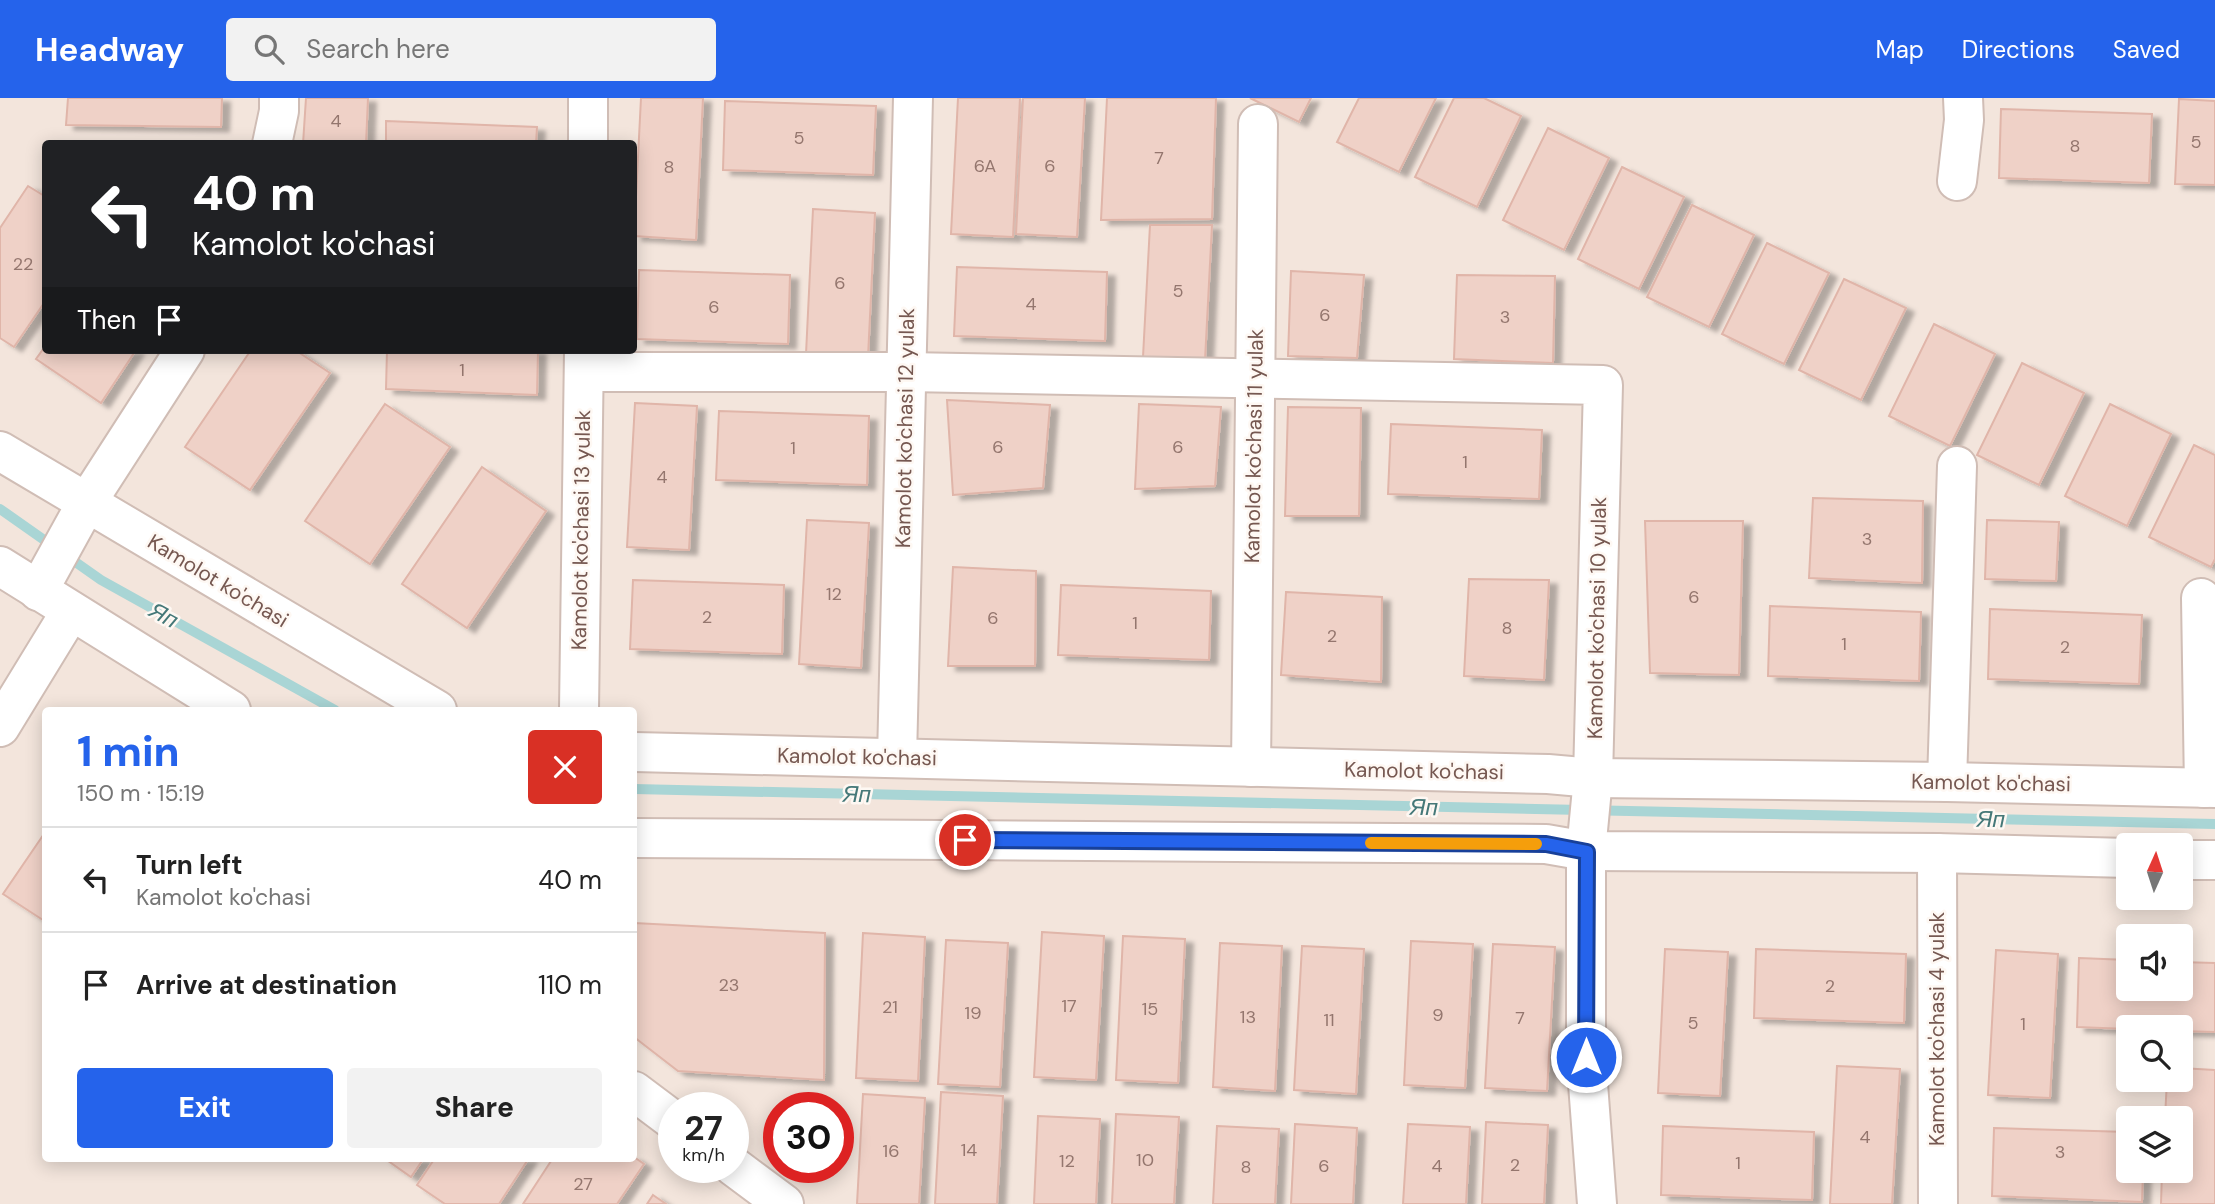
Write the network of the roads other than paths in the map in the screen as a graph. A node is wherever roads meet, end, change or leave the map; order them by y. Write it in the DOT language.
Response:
graph roads {
  1 [pos="279,98"];
  2 [pos="588,98"];
  3 [pos="913,98"];
  4 [pos="1963,98"];
  5 [pos="1258,124"];
  6 [pos="273,140"];
  7 [pos="587,140"];
  8 [pos="1956,181"];
  9 [pos="182,354"];
  10 [pos="584,361"];
  11 [pos="906,372"];
  12 [pos="1255,377"];
  13 [pos="0,451"];
  14 [pos="1957,466"];
  15 [pos="81,512"];
  16 [pos="0,566"];
  17 [pos="44,579"];
  18 [pos="2202,598"];
  19 [pos="71,611"];
  20 [pos="226,707"];
  21 [pos="432,707"];
  22 [pos="579,707"];
  23 [pos="0,727"];
  24 [pos="637,752"];
  25 [pos="897,758"];
  26 [pos="1251,767"];
  27 [pos="1593,778"];
  28 [pos="1947,782"];
  29 [pos="2209,788"];
  30 [pos="637,838"];
  31 [pos="1587,852"];
  32 [pos="1937,853"];
  33 [pos="2116,858"];
  34 [pos="2193,860"];
  35 [pos="2215,860"];
  36 [pos="637,1093"];
  37 [pos="658,1109"];
  38 [pos="749,1178"];
  39 [pos="784,1204"];
  40 [pos="1597,1204"];
  41 [pos="1938,1204"];
  1 -- 6 [label="street"];
  2 -- 7 [label="street"];
  3 -- 11 [label="street, Kamolot ko'chasi 12 yulak"];
  4 -- 8 [label="street"];
  5 -- 12 [label="street, Kamolot ko'chasi 11 yulak"];
  9 -- 15 [label="street"];
  10 -- 11 [label="street"];
  10 -- 22 [label="street, Kamolot ko'chasi 13 yulak"];
  11 -- 12 [label="street"];
  11 -- 25 [label="street, Kamolot ko'chasi 12 yulak"];
  12 -- 26 [label="street, Kamolot ko'chasi 11 yulak"];
  12 -- 27 [label="street, Kamolot ko'chasi 10 yulak"];
  13 -- 15 [label="street, Kamolot ko'chasi"];
  14 -- 28 [label="street"];
  15 -- 17 [label="street"];
  15 -- 21 [label="street, Kamolot ko'chasi"];
  16 -- 17 [label="street"];
  17 -- 19 [label="street"];
  18 -- 29 [label="street"];
  19 -- 20 [label="street"];
  19 -- 23 [label="street"];
  24 -- 25 [label="street, Kamolot ko'chasi"];
  25 -- 26 [label="street, Kamolot ko'chasi"];
  26 -- 27 [label="street, Kamolot ko'chasi"];
  27 -- 28 [label="street, Kamolot ko'chasi"];
  27 -- 31 [label="street, Kamolot ko'chasi 10 yulak"];
  28 -- 29 [label="street, Kamolot ko'chasi"];
  30 -- 31 [label="street"];
  31 -- 32 [label="street"];
  31 -- 40 [label="street, Kamolot ko'chasi 10 yulak"];
  32 -- 33 [label="street"];
  32 -- 41 [label="street, Kamolot ko'chasi 4 yulak"];
  34 -- 35 [label="street"];
  36 -- 37 [label="street"];
  38 -- 39 [label="street"];
}
